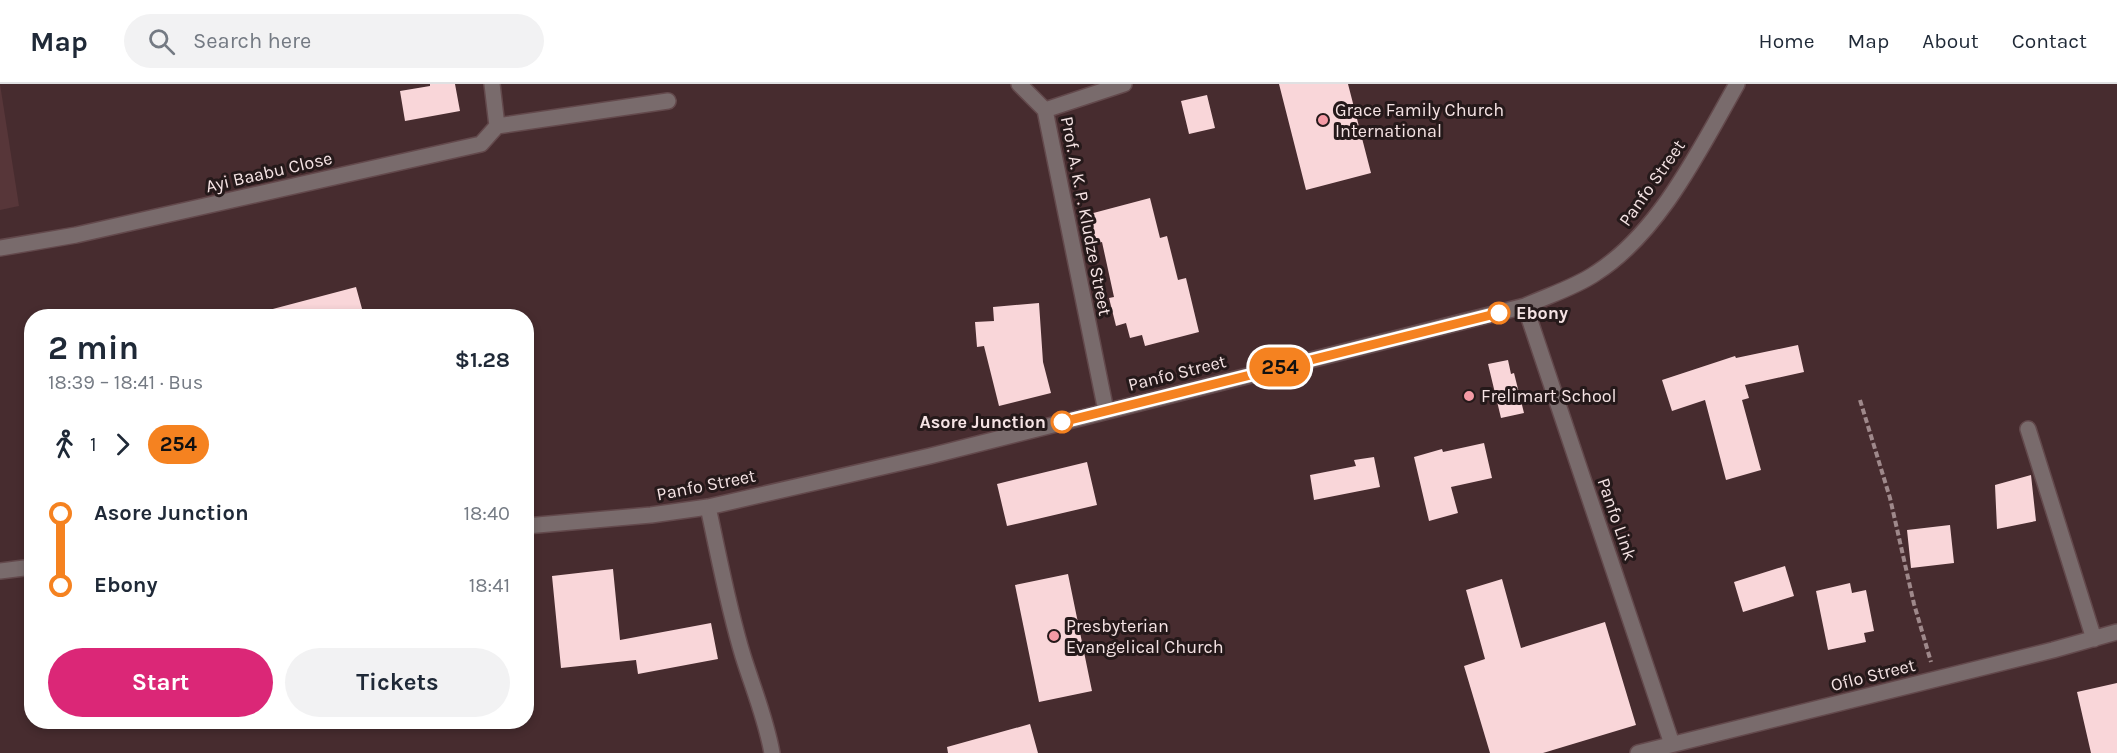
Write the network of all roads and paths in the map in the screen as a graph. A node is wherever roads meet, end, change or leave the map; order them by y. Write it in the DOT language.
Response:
graph roads {
  1 [pos="492,84"];
  2 [pos="1019,84"];
  3 [pos="1124,84"];
  4 [pos="1737,84"];
  5 [pos="668,101"];
  6 [pos="1045,110"];
  7 [pos="497,126"];
  8 [pos="0,248"];
  9 [pos="1525,306"];
  10 [pos="1860,400"];
  11 [pos="1106,411"];
  12 [pos="2028,429"];
  13 [pos="708,507"];
  14 [pos="534,525"];
  15 [pos="24,568"];
  16 [pos="0,571"];
  17 [pos="2117,632"];
  18 [pos="2094,639"];
  19 [pos="1936,679"];
  20 [pos="1672,744"];
  21 [pos="772,753"];
  22 [pos="1638,753"];
  1 -- 7 [label="street"];
  2 -- 6 [label="street"];
  3 -- 6 [label="street, Prof. A. K. P. Kludze Street"];
  4 -- 9 [label="street, Panfo Street"];
  5 -- 7 [label="street"];
  6 -- 11 [label="street, Prof. A. K. P. Kludze Street"];
  7 -- 8 [label="street, Ayi Baabu Close"];
  9 -- 11 [label="street, Panfo Street"];
  9 -- 20 [label="street, Panfo Link"];
  10 -- 19 [label="path"];
  11 -- 13 [label="street, Panfo Street"];
  12 -- 18 [label="street"];
  13 -- 14 [label="street, Panfo Street"];
  13 -- 21 [label="street"];
  15 -- 16 [label="street"];
  17 -- 18 [label="street, Oflo Street"];
  18 -- 19 [label="street, Oflo Street"];
  19 -- 20 [label="street, Oflo Street"];
  20 -- 22 [label="street, Oflo Street"];
}
